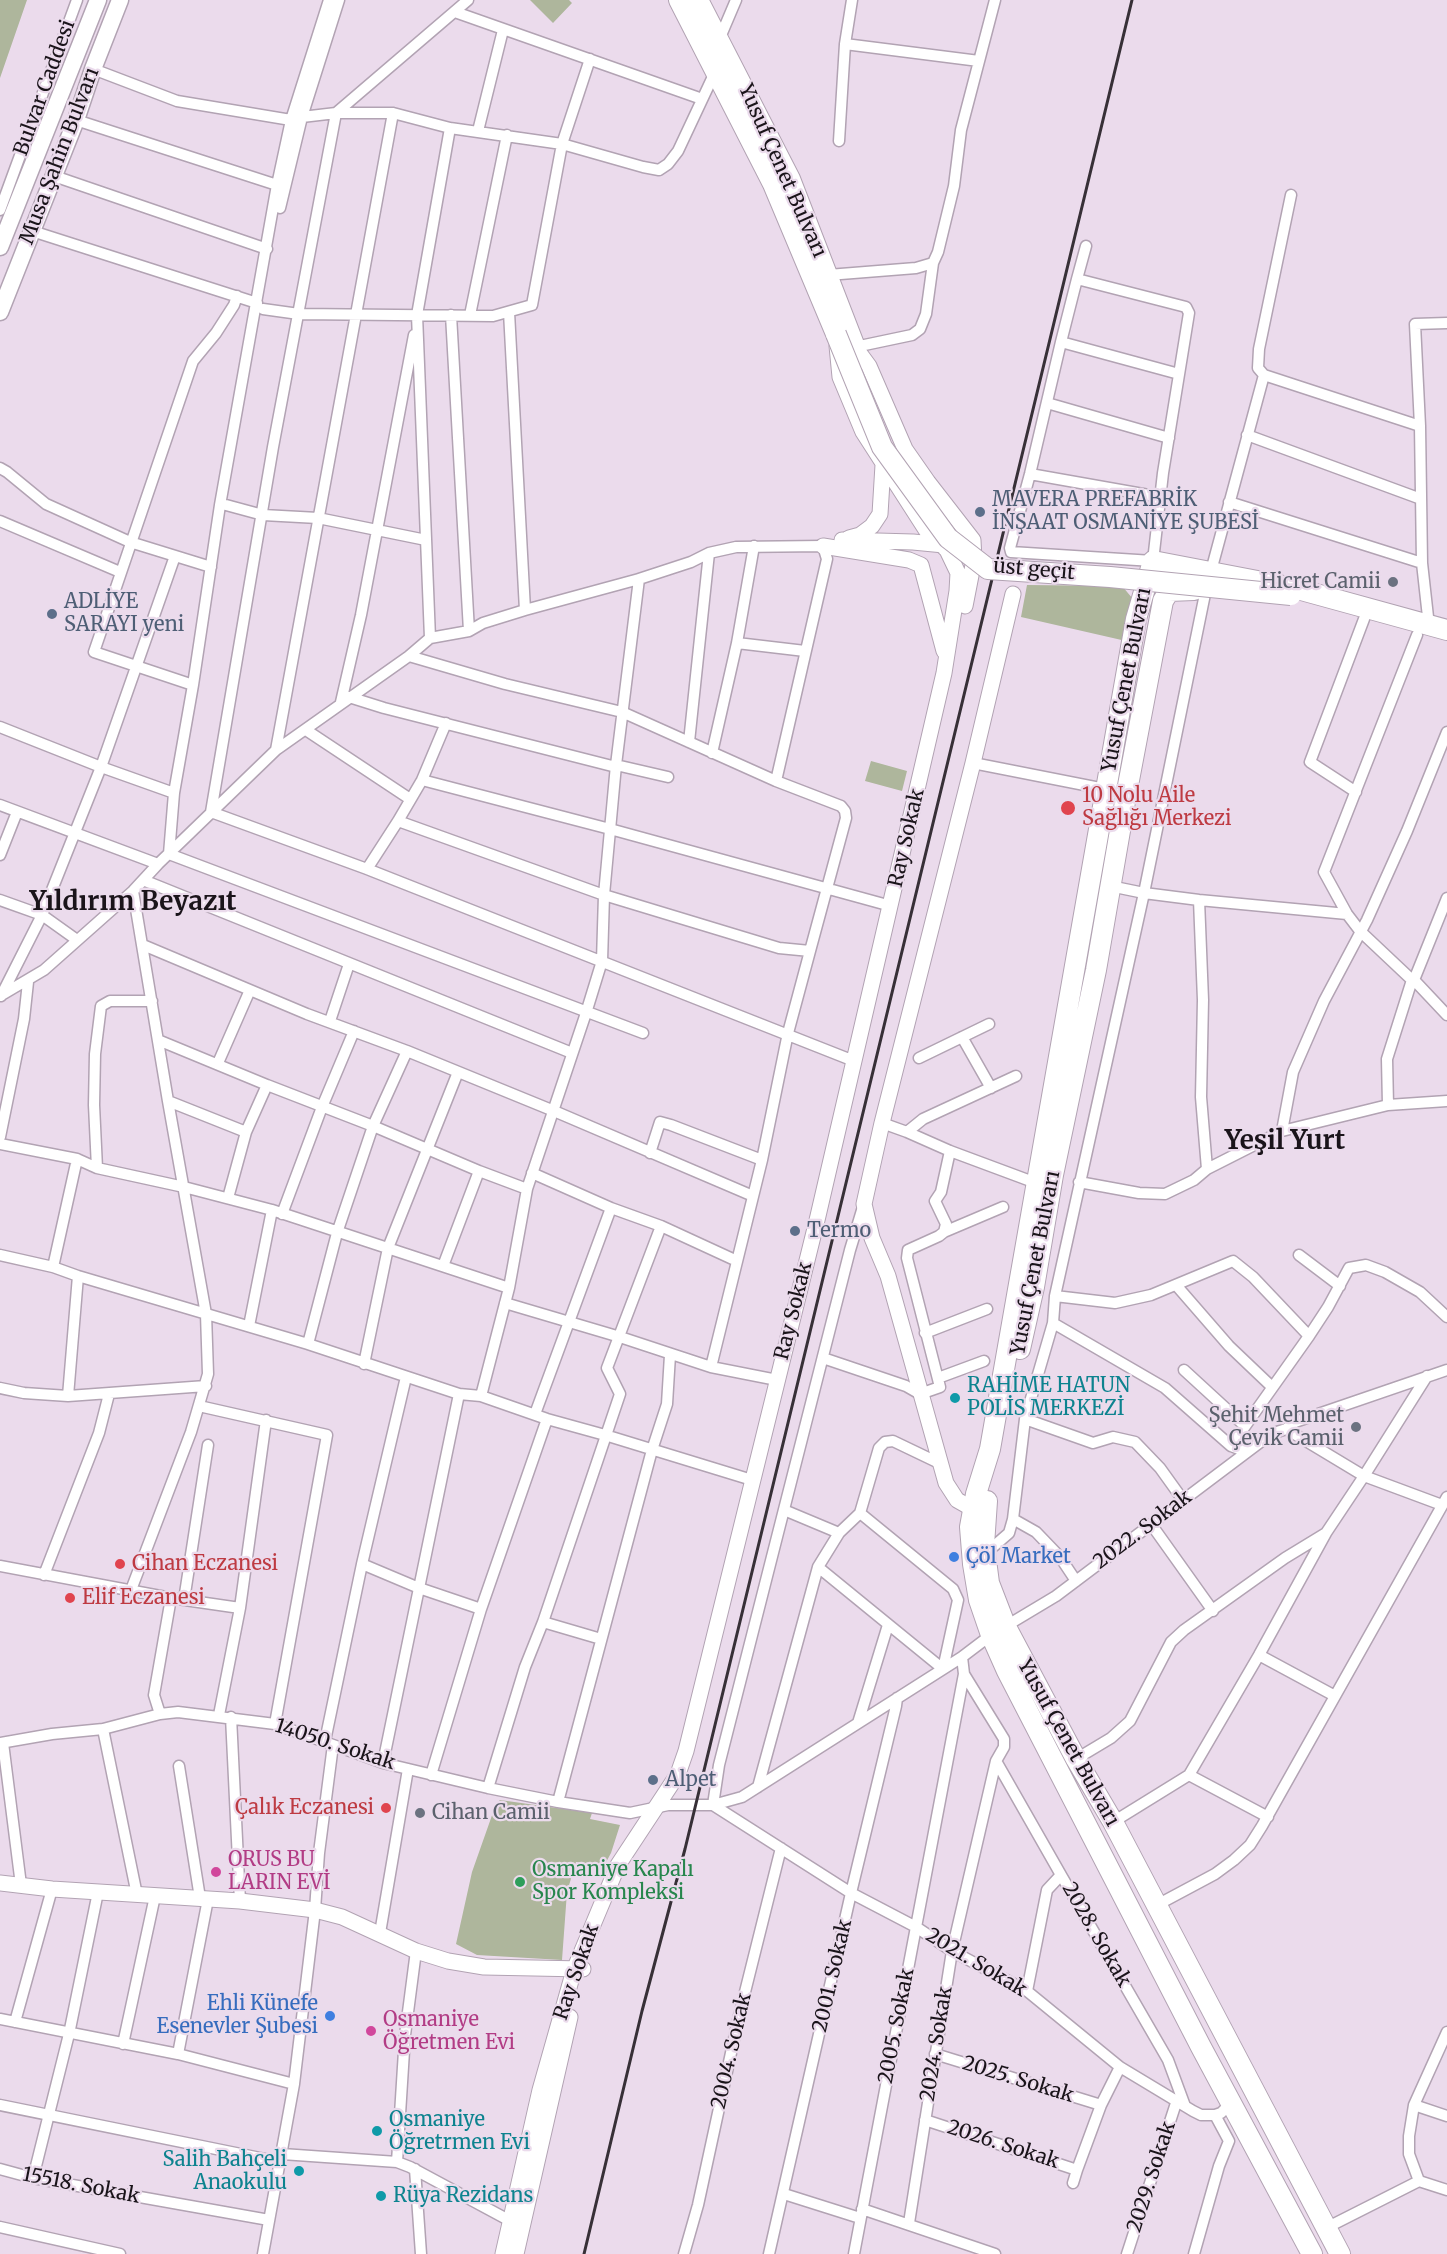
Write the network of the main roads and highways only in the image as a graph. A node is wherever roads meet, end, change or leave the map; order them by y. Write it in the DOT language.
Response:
graph roads {
  1 [pos="98,0"];
  2 [pos="120,0"];
  3 [pos="679,0"];
  4 [pos="698,0"];
  5 [pos="0,247"];
  6 [pos="0,309"];
  7 [pos="836,334"];
  8 [pos="1208,580"];
  9 [pos="1293,592"];
  10 [pos="1431,630"];
  11 [pos="1447,641"];
  12 [pos="979,1513"];
  13 [pos="998,1631"];
  14 [pos="1306,2251"];
  15 [pos="1340,2254"];
  1 -- 5 [label="main road, Musa Şahin Bulvarı"];
  2 -- 6 [label="main road, Musa Şahin Bulvarı"];
  3 -- 7 [label="highway, Yusuf Çenet Bulvarı"];
  4 -- 9 [label="highway, Yusuf Çenet Bulvarı"];
  7 -- 9 [label="highway, üst geçit, bridge"];
  8 -- 9 [label="highway"];
  8 -- 12 [label="highway, Yusuf Çenet Bulvarı"];
  8 -- 12 [label="highway, Yusuf Çenet Bulvarı"];
  9 -- 10 [label="highway"];
  9 -- 10 [label="highway"];
  10 -- 11 [label="highway"];
  12 -- 13 [label="highway, Yusuf Çenet Bulvarı"];
  13 -- 14 [label="highway, Yusuf Çenet Bulvarı"];
  13 -- 15 [label="highway, Yusuf Çenet Bulvarı"];
}
